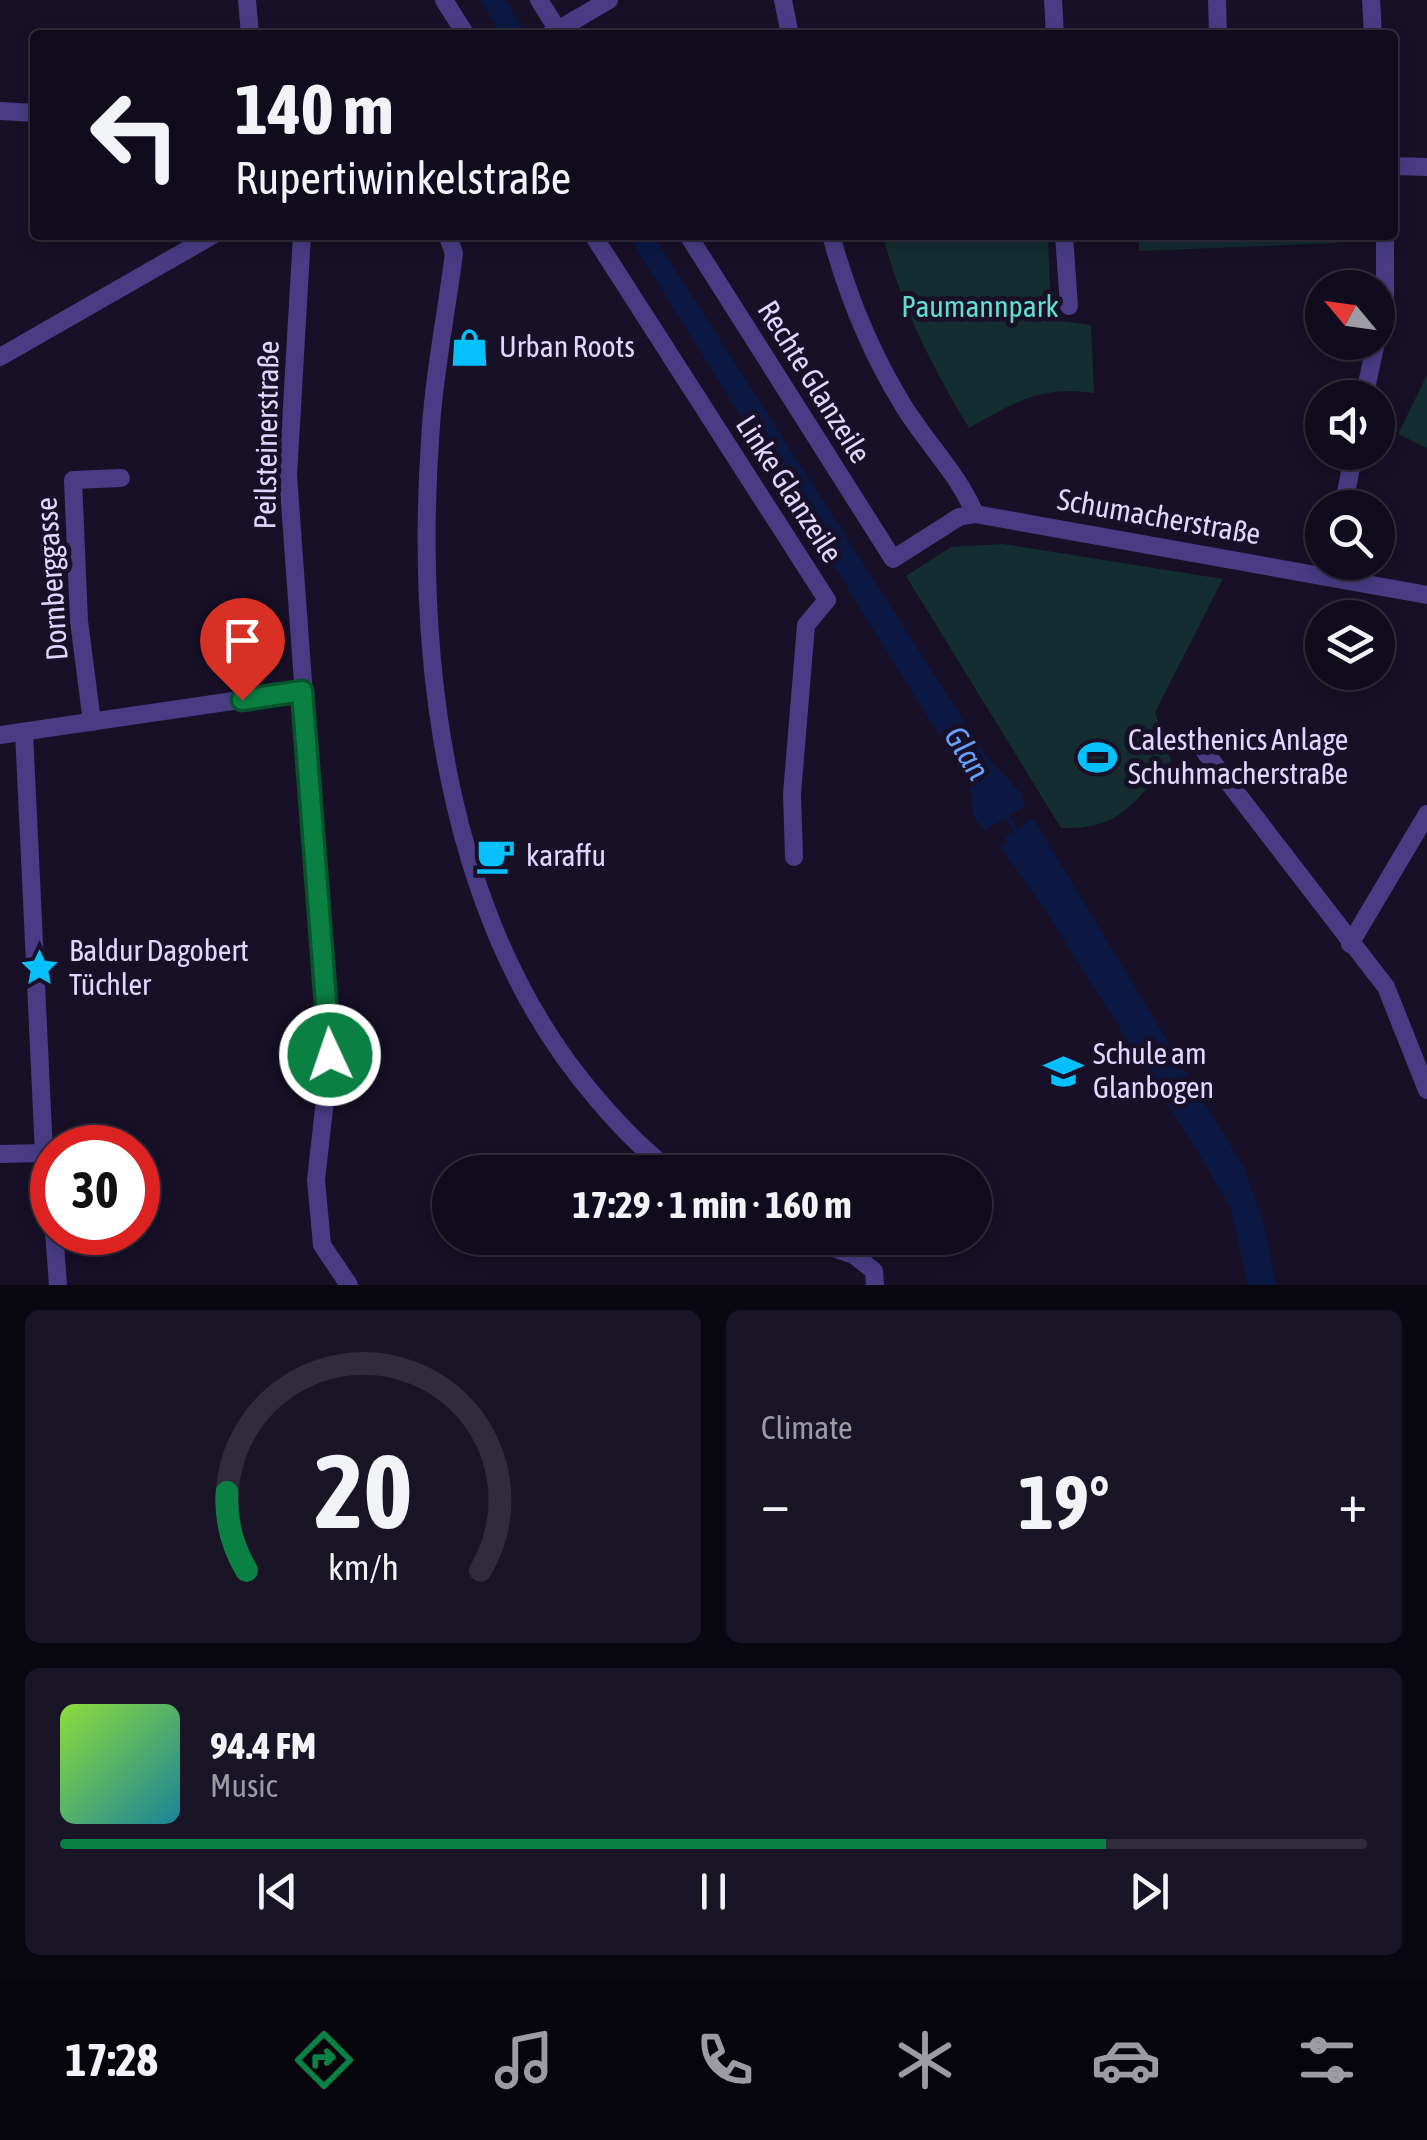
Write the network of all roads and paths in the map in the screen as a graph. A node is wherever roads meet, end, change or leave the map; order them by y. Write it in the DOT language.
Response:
graph roads {
  1 [pos="247,0"];
  2 [pos="444,0"];
  3 [pos="539,0"];
  4 [pos="610,0"];
  5 [pos="784,0"];
  6 [pos="1053,0"];
  7 [pos="1216,0"];
  8 [pos="1371,0"];
  9 [pos="250,30"];
  10 [pos="463,30"];
  11 [pos="554,30"];
  12 [pos="561,30"];
  13 [pos="789,30"];
  14 [pos="1055,30"];
  15 [pos="1218,30"];
  16 [pos="1373,30"];
  17 [pos="0,111"];
  18 [pos="30,112"];
  19 [pos="1398,166"];
  20 [pos="1427,167"];
  21 [pos="204,240"];
  22 [pos="302,240"];
  23 [pos="449,240"];
  24 [pos="596,240"];
  25 [pos="691,240"];
  26 [pos="832,240"];
  27 [pos="1064,240"];
  28 [pos="1384,240"];
  29 [pos="1384,270"];
  30 [pos="1068,306"];
  31 [pos="0,357"];
  32 [pos="121,478"];
  33 [pos="976,514"];
  34 [pos="1305,565"];
  35 [pos="1372,580"];
  36 [pos="1427,595"];
  37 [pos="302,691"];
  38 [pos="92,722"];
  39 [pos="24,732"];
  40 [pos="0,735"];
  41 [pos="1205,752"];
  42 [pos="1427,814"];
  43 [pos="794,857"];
  44 [pos="1350,944"];
  45 [pos="1427,1090"];
  46 [pos="43,1125"];
  47 [pos="30,1153"];
  48 [pos="0,1154"];
  49 [pos="653,1155"];
  50 [pos="56,1255"];
  51 [pos="854,1255"];
  52 [pos="58,1285"];
  53 [pos="349,1285"];
  54 [pos="875,1285"];
  1 -- 9 [label="street"];
  2 -- 10 [label="street"];
  3 -- 11 [label="street"];
  4 -- 12 [label="street"];
  5 -- 13 [label="street"];
  6 -- 14 [label="street"];
  7 -- 15 [label="street"];
  8 -- 16 [label="street"];
  17 -- 18 [label="street"];
  19 -- 20 [label="street"];
  21 -- 31 [label="street"];
  22 -- 37 [label="street, Peilsteinerstraße"];
  23 -- 49 [label="street"];
  24 -- 43 [label="street, Linke Glanzeile"];
  25 -- 33 [label="street, Rechte Glanzeile"];
  26 -- 33 [label="street"];
  27 -- 30 [label="street"];
  28 -- 29 [label="street"];
  32 -- 38 [label="street, Dornberggasse"];
  33 -- 34 [label="street, Schumacherstraße"];
  35 -- 36 [label="street, Schumacherstraße"];
  37 -- 38 [label="street"];
  37 -- 53 [label="street, Peilsteinerstraße"];
  38 -- 39 [label="street"];
  39 -- 40 [label="street"];
  39 -- 46 [label="street"];
  41 -- 44 [label="street"];
  42 -- 44 [label="street"];
  44 -- 45 [label="street"];
  47 -- 48 [label="street"];
  50 -- 52 [label="street"];
  51 -- 54 [label="street"];
}
